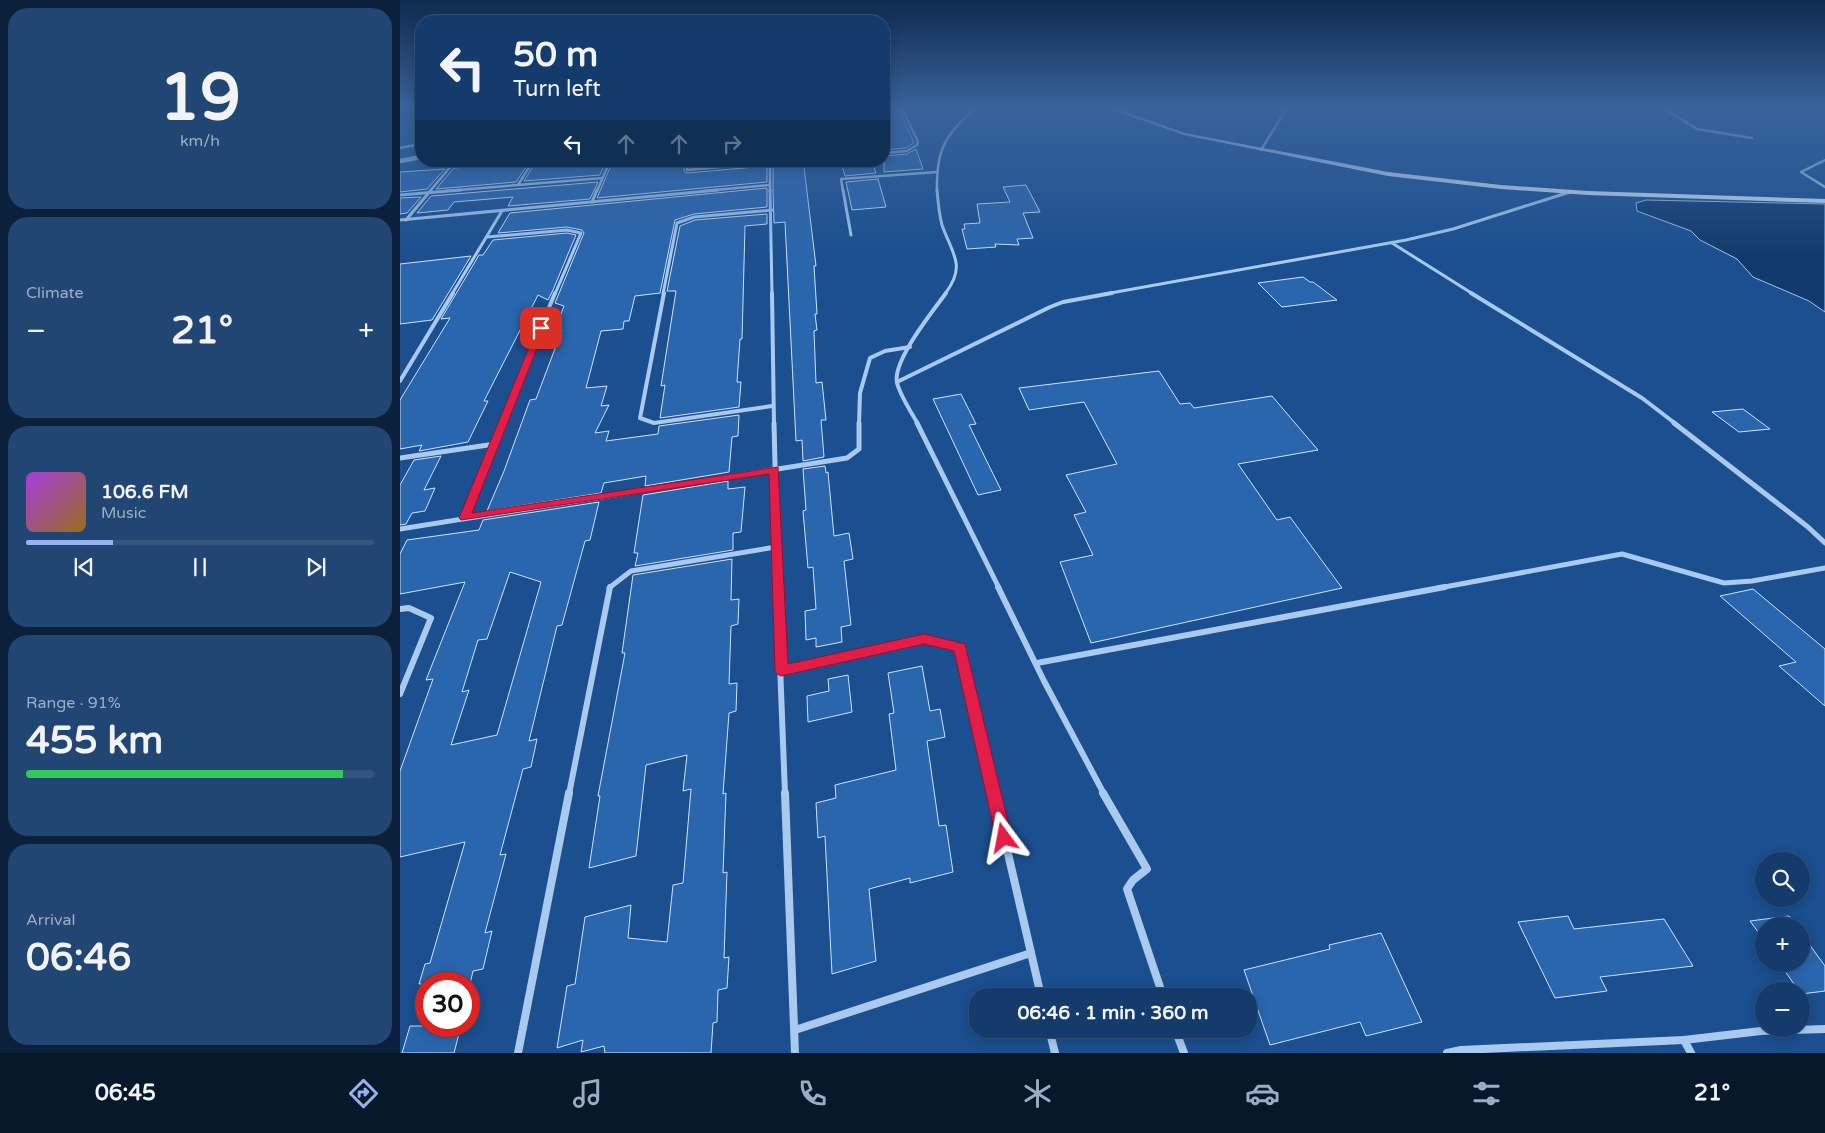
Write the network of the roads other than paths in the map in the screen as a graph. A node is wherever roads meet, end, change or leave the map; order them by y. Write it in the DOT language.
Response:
graph roads {
  1 [pos="937,157"];
  2 [pos="1299,157"];
  3 [pos="415,158"];
  4 [pos="1825,160"];
  5 [pos="400,161"];
  6 [pos="450,167"];
  7 [pos="529,167"];
  8 [pos="608,167"];
  9 [pos="687,167"];
  10 [pos="718,167"];
  11 [pos="770,167"];
  12 [pos="937,172"];
  13 [pos="603,178"];
  14 [pos="518,185"];
  15 [pos="770,186"];
  16 [pos="1825,187"];
  17 [pos="429,192"];
  18 [pos="1570,192"];
  19 [pos="400,195"];
  20 [pos="1825,201"];
  21 [pos="592,202"];
  22 [pos="772,210"];
  23 [pos="502,211"];
  24 [pos="400,220"];
  25 [pos="406,220"];
  26 [pos="851,235"];
  27 [pos="487,238"];
  28 [pos="1392,242"];
  29 [pos="910,348"];
  30 [pos="400,382"];
  31 [pos="897,382"];
  32 [pos="772,406"];
  33 [pos="495,444"];
  34 [pos="400,458"];
  35 [pos="775,470"];
  36 [pos="465,518"];
  37 [pos="400,529"];
  38 [pos="1825,543"];
  39 [pos="776,547"];
  40 [pos="1825,568"];
  41 [pos="400,609"];
  42 [pos="1037,663"];
  43 [pos="781,671"];
  44 [pos="400,694"];
  45 [pos="1030,952"];
  46 [pos="1039,988"];
  47 [pos="1161,988"];
  48 [pos="1825,1029"];
  49 [pos="795,1030"];
  50 [pos="1051,1038"];
  51 [pos="1178,1038"];
  52 [pos="1684,1040"];
  53 [pos="518,1053"];
  54 [pos="795,1053"];
  55 [pos="1055,1053"];
  56 [pos="1184,1053"];
  57 [pos="1447,1053"];
  58 [pos="1691,1053"];
  1 -- 12 [label="street"];
  2 -- 18 [label="main road"];
  3 -- 5 [label="street"];
  4 -- 16 [label="street"];
  6 -- 17 [label="street"];
  7 -- 14 [label="street"];
  8 -- 13 [label="street"];
  9 -- 10 [label="street"];
  11 -- 15 [label="street"];
  12 -- 26 [label="street"];
  12 -- 29 [label="street"];
  13 -- 14 [label="street"];
  13 -- 21 [label="street"];
  14 -- 17 [label="street"];
  15 -- 21 [label="street"];
  15 -- 22 [label="street"];
  17 -- 19 [label="street"];
  17 -- 25 [label="street"];
  18 -- 20 [label="main road"];
  18 -- 28 [label="street"];
  21 -- 23 [label="street"];
  22 -- 32 [label="street"];
  22 -- 32 [label="street"];
  23 -- 25 [label="street"];
  23 -- 27 [label="street"];
  24 -- 25 [label="street"];
  27 -- 30 [label="street"];
  27 -- 33 [label="street"];
  28 -- 31 [label="street"];
  28 -- 38 [label="street"];
  29 -- 31 [label="street"];
  29 -- 35 [label="street"];
  31 -- 42 [label="street"];
  32 -- 35 [label="street"];
  33 -- 34 [label="street"];
  33 -- 36 [label="street"];
  35 -- 36 [label="street"];
  35 -- 39 [label="street"];
  36 -- 37 [label="street"];
  39 -- 43 [label="street"];
  39 -- 53 [label="street"];
  40 -- 42 [label="street"];
  41 -- 44 [label="street"];
  42 -- 47 [label="street"];
  43 -- 45 [label="street"];
  43 -- 49 [label="street"];
  45 -- 46 [label="street"];
  45 -- 49 [label="street"];
  48 -- 52 [label="street"];
  49 -- 54 [label="street"];
  50 -- 55 [label="street"];
  51 -- 56 [label="street"];
  52 -- 57 [label="street"];
  52 -- 58 [label="street"];
}
